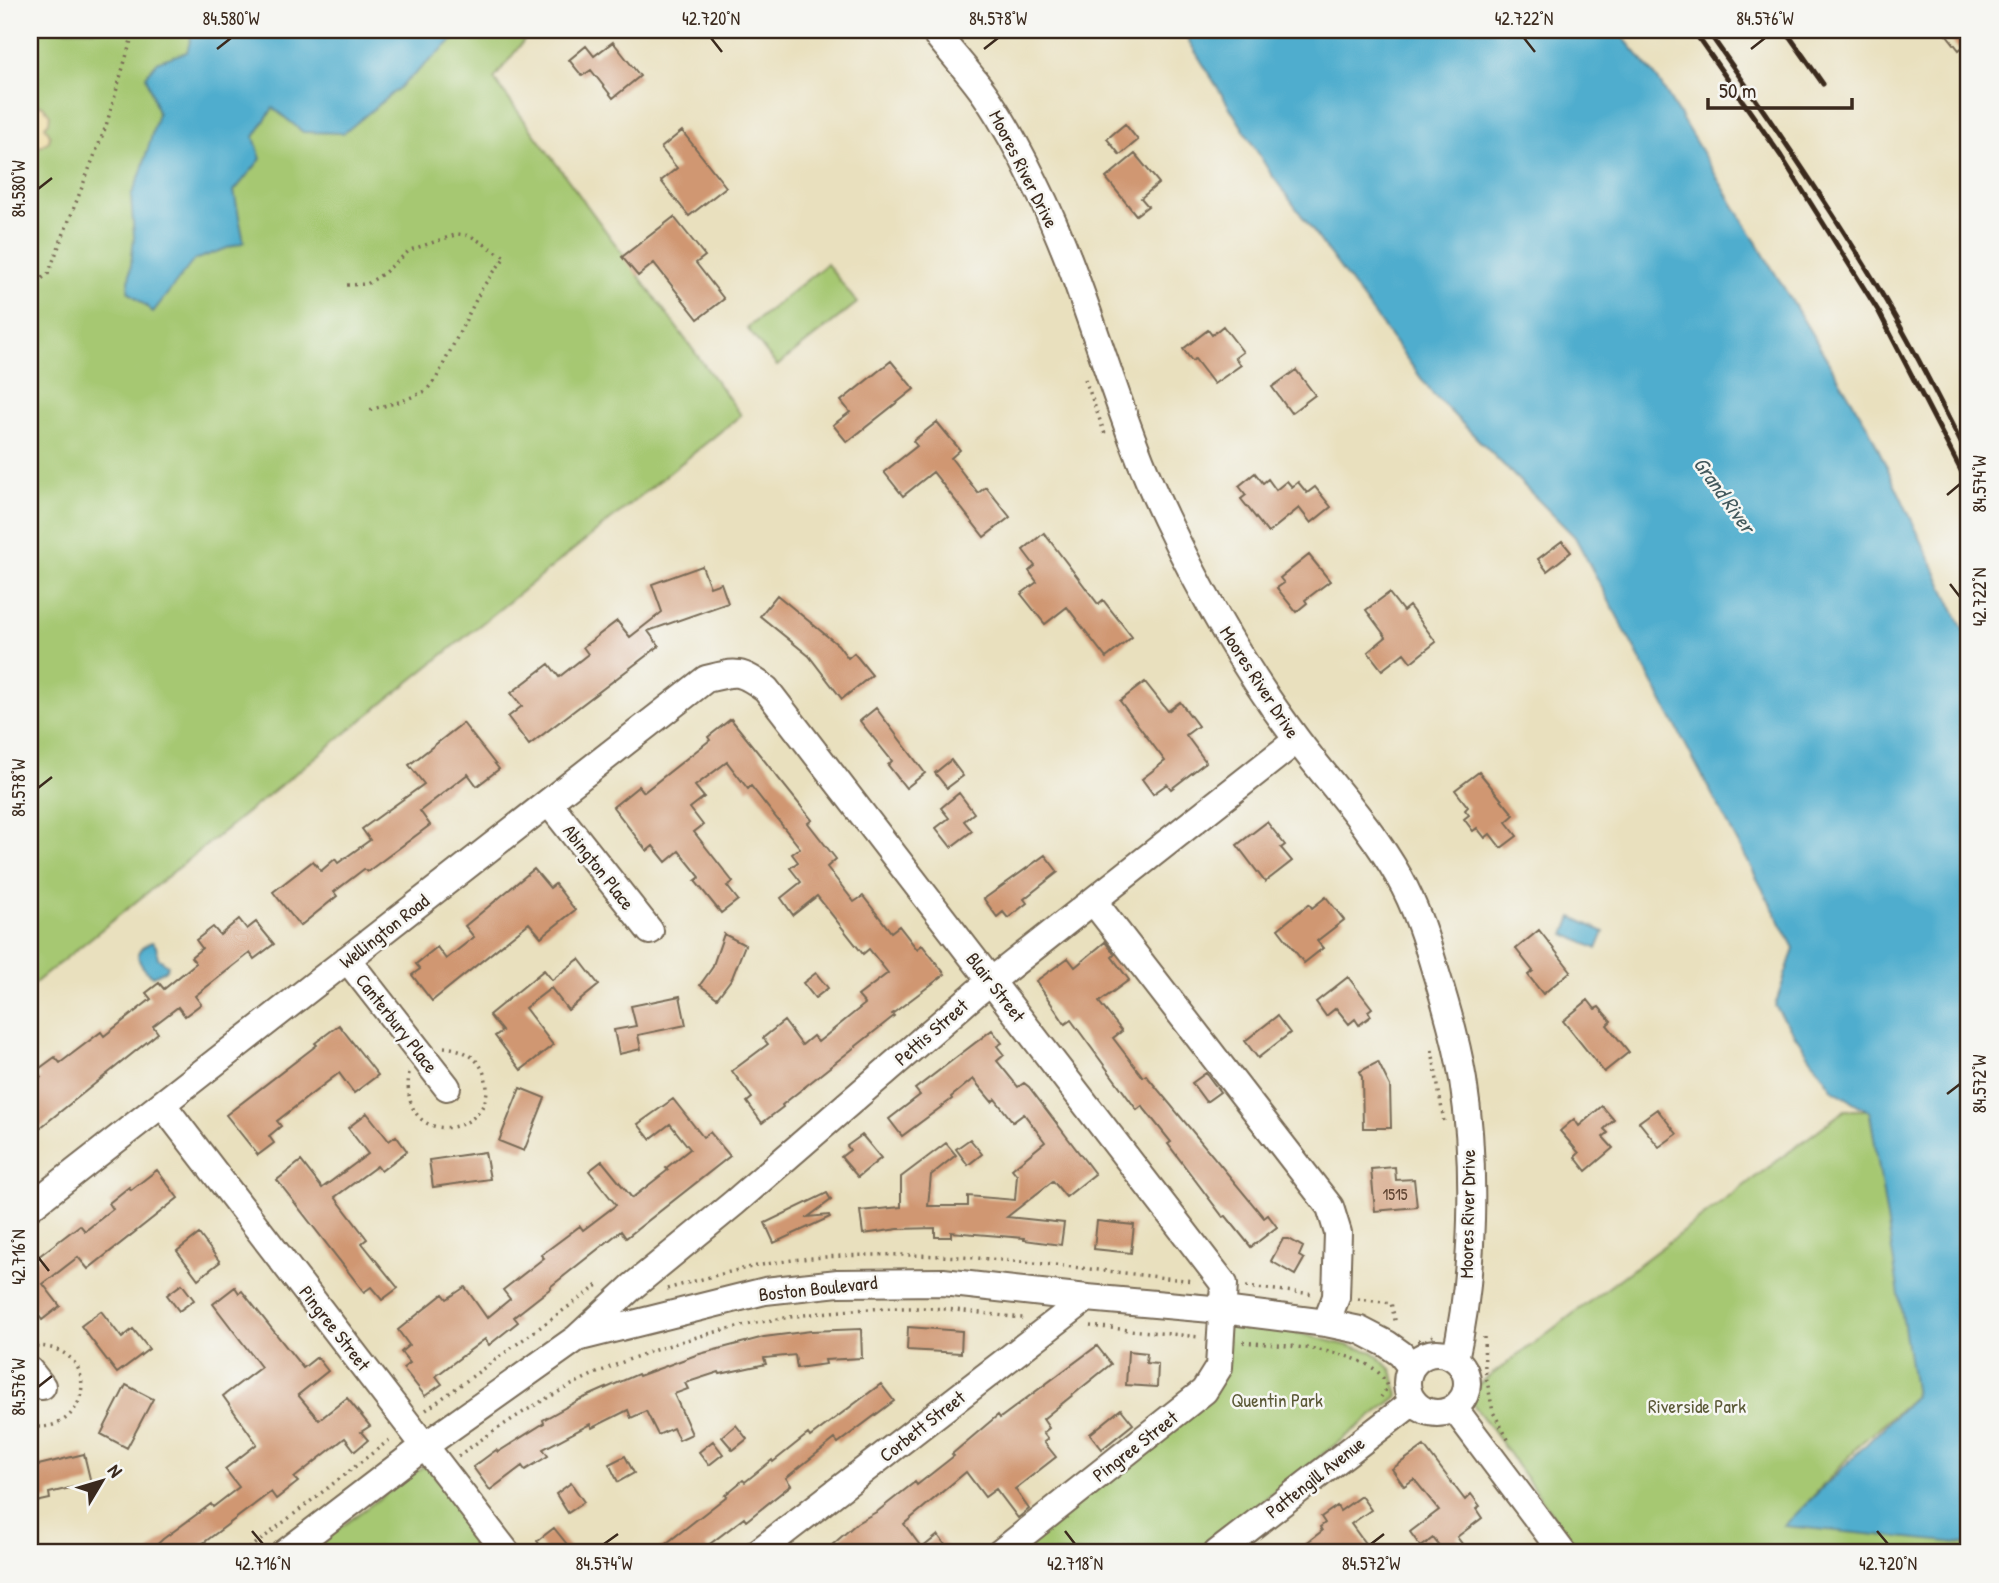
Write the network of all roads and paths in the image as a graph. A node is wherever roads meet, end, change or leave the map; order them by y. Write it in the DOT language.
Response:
graph roads {
  1 [pos="134,30"];
  2 [pos="933,30"];
  3 [pos="30,285"];
  4 [pos="347,285"];
  5 [pos="369,410"];
  6 [pos="746,675"];
  7 [pos="1297,740"];
  8 [pos="549,803"];
  9 [pos="1094,902"];
  10 [pos="650,931"];
  11 [pos="347,959"];
  12 [pos="992,981"];
  13 [pos="447,1087"];
  14 [pos="162,1104"];
  15 [pos="30,1207"];
  16 [pos="1191,1271"];
  17 [pos="1244,1277"];
  18 [pos="1199,1282"];
  19 [pos="1253,1288"];
  20 [pos="1087,1298"];
  21 [pos="1223,1310"];
  22 [pos="1056,1322"];
  23 [pos="1326,1324"];
  24 [pos="577,1338"];
  25 [pos="1220,1339"];
  26 [pos="1455,1359"];
  27 [pos="1411,1367"];
  28 [pos="1381,1398"];
  29 [pos="1415,1413"];
  30 [pos="1448,1418"];
  31 [pos="426,1445"];
  32 [pos="442,1467"];
  33 [pos="285,1553"];
  34 [pos="507,1553"];
  35 [pos="757,1553"];
  36 [pos="1000,1553"];
  37 [pos="1217,1553"];
  38 [pos="1563,1553"];
  1 -- 3 [label="path"];
  2 -- 7 [label="street, Moores River Drive"];
  4 -- 5 [label="path"];
  6 -- 8 [label="street, Wellington Road"];
  6 -- 12 [label="street, Blair Street"];
  7 -- 9 [label="street, Pettis Street"];
  7 -- 26 [label="street, Moores River Drive"];
  8 -- 10 [label="street, Abington Place"];
  8 -- 11 [label="street, Wellington Road"];
  9 -- 12 [label="street, Pettis Street"];
  9 -- 23 [label="street"];
  11 -- 13 [label="street, Canterbury Place"];
  11 -- 14 [label="street, Wellington Road"];
  12 -- 21 [label="street, Blair Street"];
  12 -- 24 [label="street, Pettis Street"];
  14 -- 15 [label="street, Wellington Road"];
  14 -- 31 [label="street, Pingree Street"];
  16 -- 18 [label="path"];
  17 -- 19 [label="path"];
  20 -- 21 [label="street, Boston Boulevard"];
  20 -- 22 [label="street, Corbett Street"];
  20 -- 24 [label="street, Boston Boulevard"];
  21 -- 23 [label="street, Boston Boulevard"];
  21 -- 25 [label="street, Pingree Street"];
  22 -- 25 [label="path"];
  22 -- 32 [label="path"];
  22 -- 35 [label="street, Corbett Street"];
  23 -- 27 [label="street, Boston Boulevard"];
  24 -- 31 [label="street, Boston Boulevard"];
  25 -- 28 [label="path"];
  25 -- 36 [label="street, Pingree Street"];
  26 -- 27 [label="street"];
  26 -- 30 [label="street"];
  27 -- 29 [label="street"];
  29 -- 30 [label="path"];
  29 -- 30 [label="street"];
  29 -- 37 [label="street, Pattengill Avenue"];
  30 -- 38 [label="street"];
  31 -- 32 [label="street, Pingree Street"];
  31 -- 33 [label="street, Boston Boulevard"];
  32 -- 34 [label="street, Pingree Street"];
}
